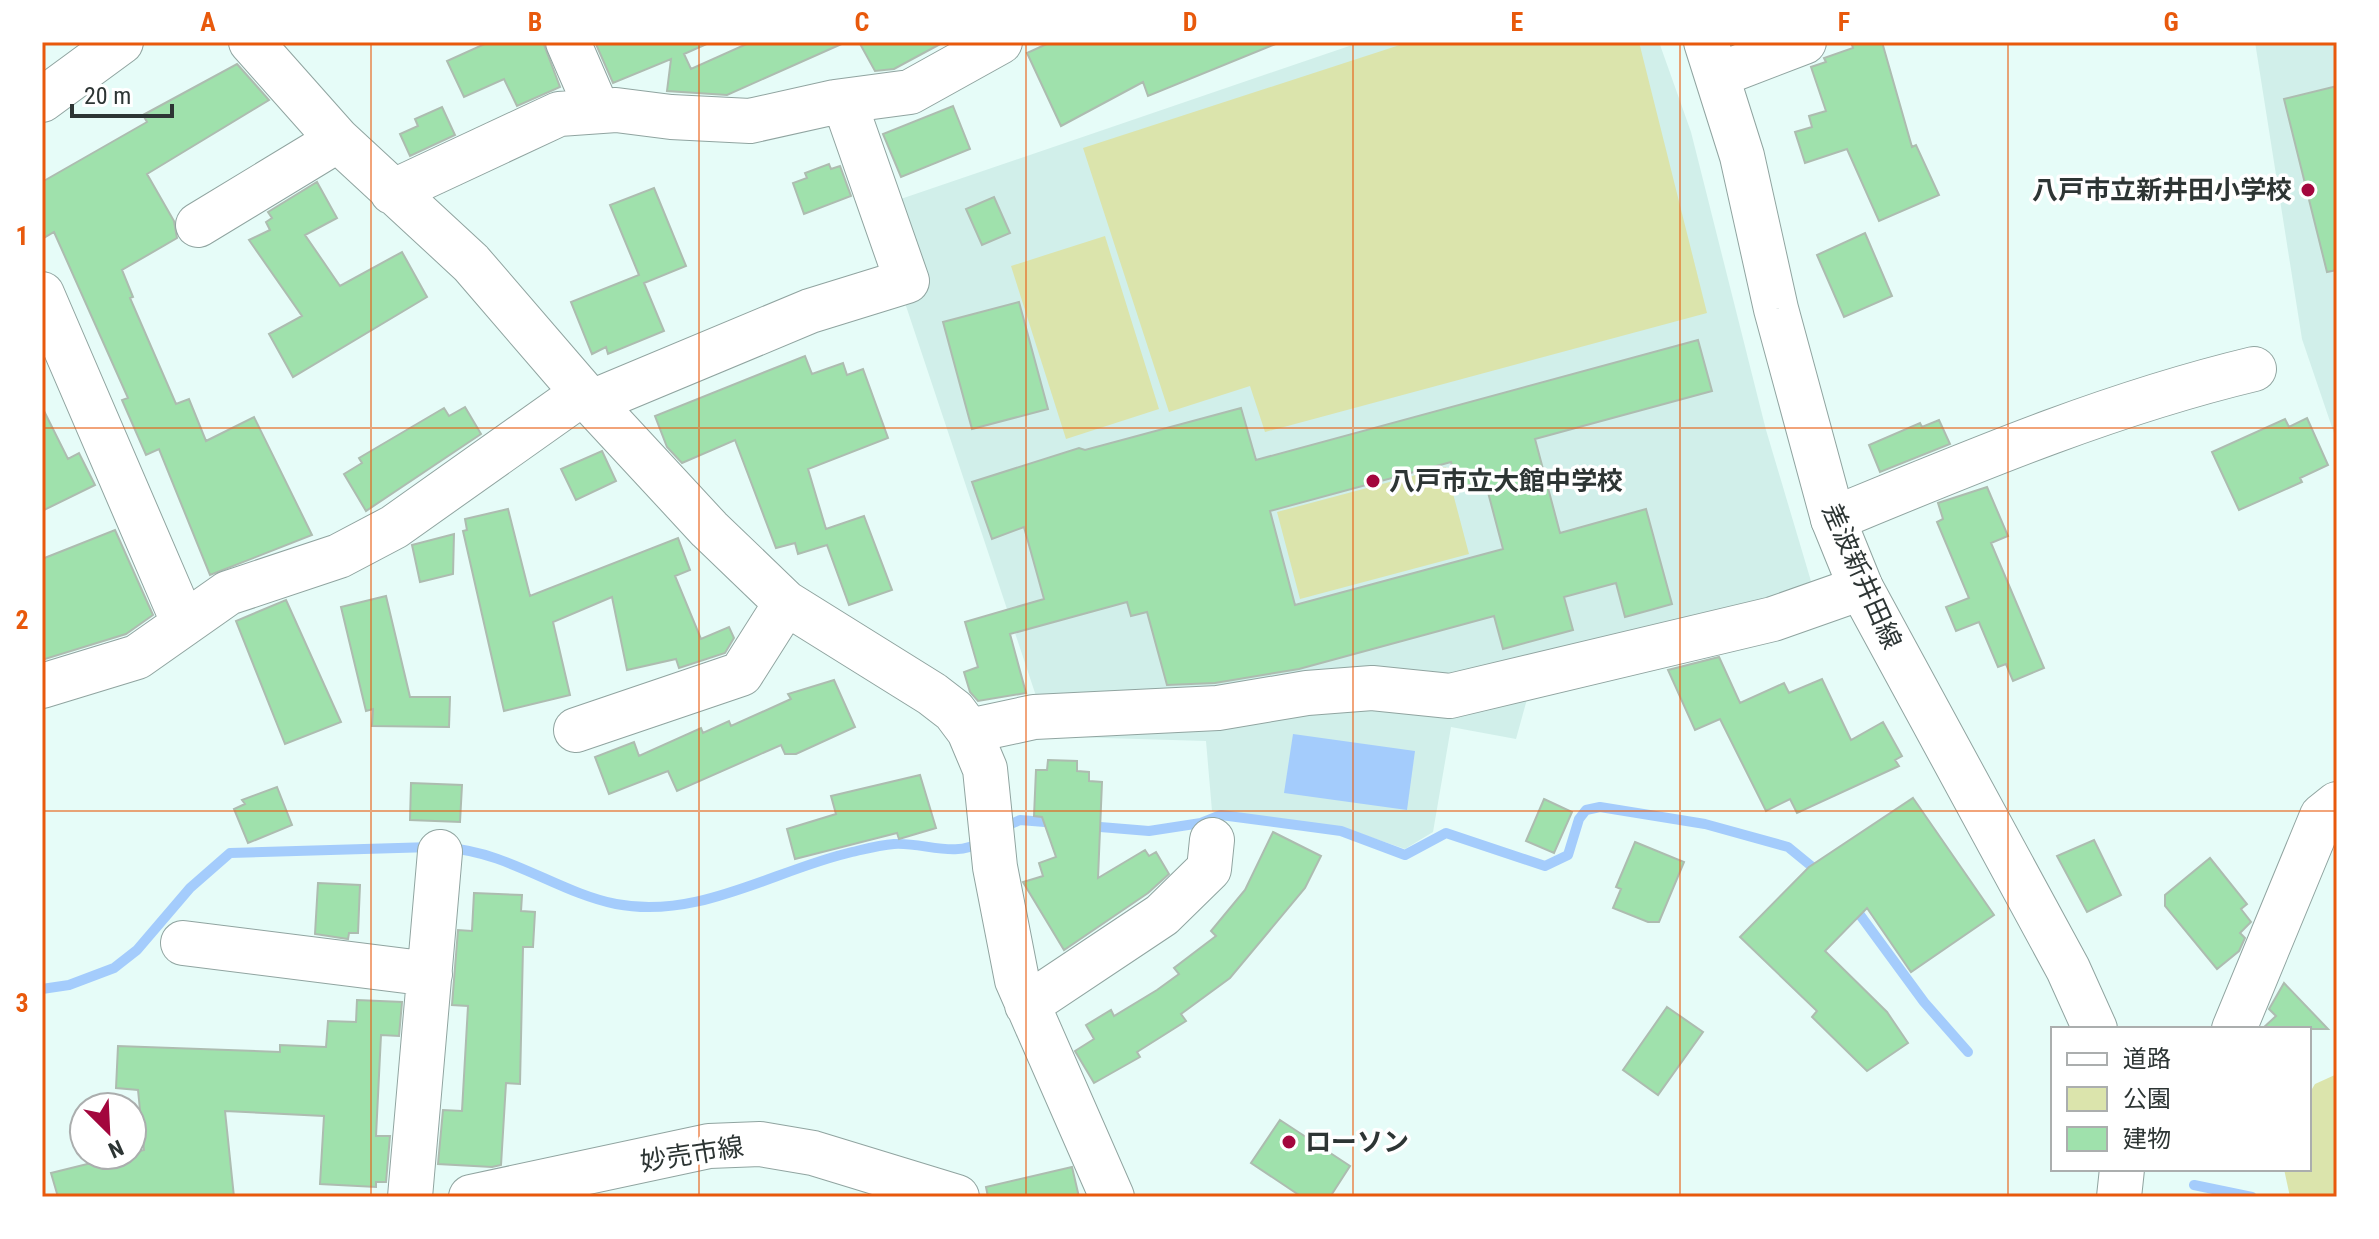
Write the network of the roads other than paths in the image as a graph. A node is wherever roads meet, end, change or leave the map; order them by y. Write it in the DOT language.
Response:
graph roads {
  1 [pos="121,42"];
  2 [pos="251,42"];
  3 [pos="568,42"];
  4 [pos="1000,42"];
  5 [pos="1804,42"];
  6 [pos="952,54"];
  7 [pos="1712,59"];
  8 [pos="42,100"];
  9 [pos="844,101"];
  10 [pos="597,109"];
  11 [pos="338,140"];
  12 [pos="392,192"];
  13 [pos="198,225"];
  14 [pos="45,310"];
  15 [pos="2254,369"];
  16 [pos="587,397"];
  17 [pos="1833,519"];
  18 [pos="1861,588"];
  19 [pos="786,603"];
  20 [pos="184,624"];
  21 [pos="42,686"];
  22 [pos="576,730"];
  23 [pos="969,731"];
  24 [pos="2337,804"];
  25 [pos="1212,840"];
  26 [pos="440,852"];
  27 [pos="183,943"];
  28 [pos="430,974"];
  29 [pos="1027,1005"];
  30 [pos="2094,1027"];
  31 [pos="2235,1027"];
  32 [pos="2122,1171"];
  33 [pos="410,1197"];
  34 [pos="471,1197"];
  35 [pos="957,1197"];
  36 [pos="1112,1197"];
  37 [pos="2119,1197"];
  1 -- 8 [label="street"];
  2 -- 11 [label="street"];
  3 -- 10 [label="street"];
  4 -- 6 [label="street"];
  5 -- 7 [label="street"];
  6 -- 9 [label="street"];
  7 -- 17 [label="street, 差波新井田線"];
  9 -- 10 [label="street"];
  9 -- 16 [label="street"];
  10 -- 12 [label="street"];
  11 -- 12 [label="street"];
  11 -- 13 [label="street"];
  12 -- 16 [label="street"];
  14 -- 20 [label="street"];
  15 -- 17 [label="street"];
  16 -- 19 [label="street"];
  16 -- 20 [label="street"];
  17 -- 18 [label="street, 差波新井田線"];
  18 -- 23 [label="street"];
  18 -- 30 [label="street, 差波新井田線"];
  19 -- 22 [label="street"];
  19 -- 23 [label="street"];
  20 -- 21 [label="street"];
  23 -- 29 [label="street"];
  24 -- 31 [label="street"];
  25 -- 29 [label="street"];
  26 -- 28 [label="street"];
  27 -- 28 [label="street"];
  28 -- 33 [label="street"];
  29 -- 36 [label="street"];
  32 -- 37 [label="street"];
  34 -- 35 [label="street, 妙売市線"];
}
